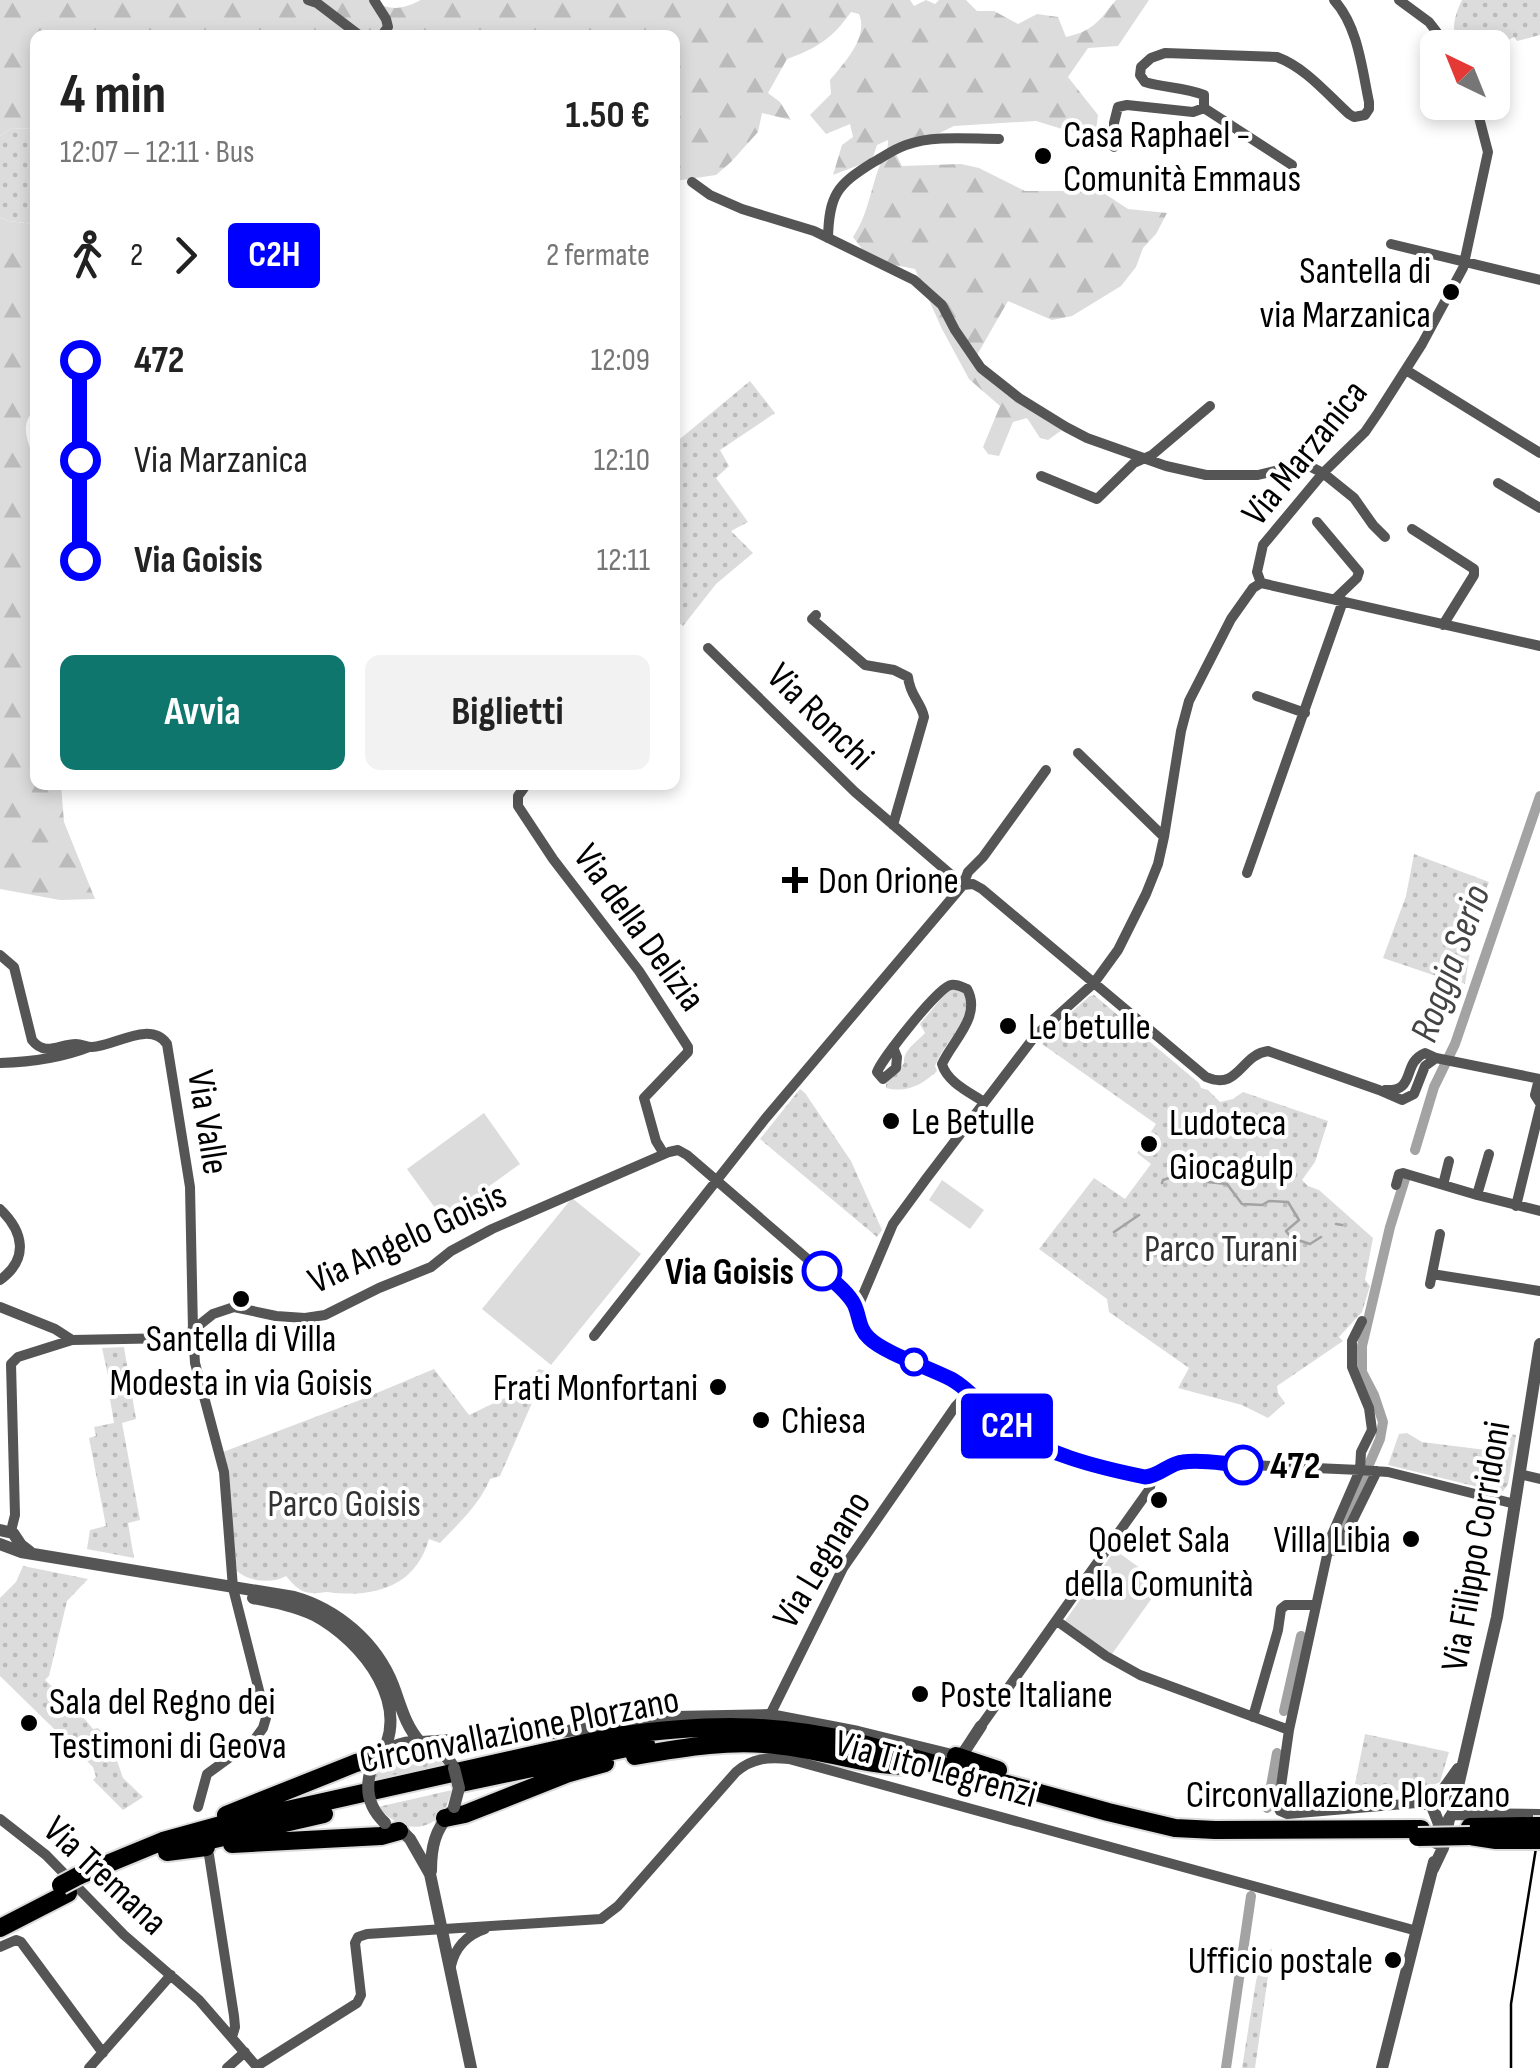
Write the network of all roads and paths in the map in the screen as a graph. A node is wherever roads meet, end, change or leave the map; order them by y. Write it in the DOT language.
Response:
graph roads {
  1 [pos="308,0"];
  2 [pos="374,0"];
  3 [pos="1334,0"];
  4 [pos="1399,0"];
  5 [pos="1416,5"];
  6 [pos="351,30"];
  7 [pos="386,30"];
  8 [pos="1436,30"];
  9 [pos="1204,108"];
  10 [pos="1480,120"];
  11 [pos="999,139"];
  12 [pos="1114,146"];
  13 [pos="1292,165"];
  14 [pos="692,182"];
  15 [pos="828,238"];
  16 [pos="1391,244"];
  17 [pos="1465,263"];
  18 [pos="1540,280"];
  19 [pos="1406,370"];
  20 [pos="1210,406"];
  21 [pos="1540,454"];
  22 [pos="1145,458"];
  23 [pos="1323,473"];
  24 [pos="1041,476"];
  25 [pos="1498,483"];
  26 [pos="1540,508"];
  27 [pos="1316,522"];
  28 [pos="1412,529"];
  29 [pos="1386,537"];
  30 [pos="1261,582"];
  31 [pos="1339,600"];
  32 [pos="816,615"];
  33 [pos="1443,625"];
  34 [pos="1540,646"];
  35 [pos="708,648"];
  36 [pos="1257,696"];
  37 [pos="1305,712"];
  38 [pos="1078,753"];
  39 [pos="1046,770"];
  40 [pos="522,790"];
  41 [pos="893,825"];
  42 [pos="1164,837"];
  43 [pos="983,857"];
  44 [pos="1247,873"];
  45 [pos="963,886"];
  46 [pos="982,889"];
  47 [pos="0,955"];
  48 [pos="1094,984"];
  49 [pos="89,1047"];
  50 [pos="893,1047"];
  51 [pos="0,1064"];
  52 [pos="1540,1079"];
  53 [pos="984,1102"];
  54 [pos="1540,1106"];
  55 [pos="664,1154"];
  56 [pos="1489,1154"];
  57 [pos="1450,1160"];
  58 [pos="716,1180"];
  59 [pos="1396,1184"];
  60 [pos="1443,1185"];
  61 [pos="1477,1195"];
  62 [pos="1516,1206"];
  63 [pos="0,1209"];
  64 [pos="1540,1211"];
  65 [pos="1440,1234"];
  66 [pos="0,1280"];
  67 [pos="1540,1291"];
  68 [pos="0,1307"];
  69 [pos="857,1309"];
  70 [pos="1362,1321"];
  71 [pos="193,1330"];
  72 [pos="594,1336"];
  73 [pos="72,1340"];
  74 [pos="1540,1344"];
  75 [pos="969,1392"];
  76 [pos="1360,1470"];
  77 [pos="1375,1471"];
  78 [pos="1519,1474"];
  79 [pos="1153,1477"];
  80 [pos="1540,1479"];
  81 [pos="1515,1504"];
  82 [pos="6,1537"];
  83 [pos="1329,1548"];
  84 [pos="234,1588"];
  85 [pos="1315,1605"];
  86 [pos="1057,1621"];
  87 [pos="770,1715"];
  88 [pos="1253,1717"];
  89 [pos="980,1726"];
  90 [pos="1289,1730"];
  91 [pos="482,1737"];
  92 [pos="421,1742"];
  93 [pos="956,1756"];
  94 [pos="1465,1758"];
  95 [pos="377,1762"];
  96 [pos="909,1766"];
  97 [pos="454,1768"];
  98 [pos="1008,1773"];
  99 [pos="1441,1793"];
  100 [pos="198,1807"];
  101 [pos="1453,1808"];
  102 [pos="1434,1810"];
  103 [pos="1108,1812"];
  104 [pos="447,1816"];
  105 [pos="0,1818"];
  106 [pos="1469,1826"];
  107 [pos="396,1829"];
  108 [pos="1537,1831"];
  109 [pos="1420,1833"];
  110 [pos="165,1846"];
  111 [pos="210,1855"];
  112 [pos="1434,1869"];
  113 [pos="430,1874"];
  114 [pos="73,1884"];
  115 [pos="0,1918"];
  116 [pos="495,1926"];
  117 [pos="0,1928"];
  118 [pos="442,1928"];
  119 [pos="1417,1931"];
  120 [pos="0,1948"];
  121 [pos="451,1967"];
  122 [pos="171,1975"];
  123 [pos="232,2037"];
  124 [pos="245,2052"];
  125 [pos="103,2053"];
  126 [pos="257,2067"];
  127 [pos="89,2068"];
  128 [pos="227,2068"];
  129 [pos="471,2068"];
  130 [pos="1382,2068"];
  1 -- 6 [label="street"];
  2 -- 7 [label="street"];
  3 -- 9 [label="street"];
  4 -- 5 [label="street"];
  5 -- 8 [label="street"];
  9 -- 12 [label="street"];
  9 -- 13 [label="street"];
  10 -- 17 [label="street, Via Marzanica"];
  11 -- 15 [label="street"];
  14 -- 15 [label="street"];
  15 -- 22 [label="street"];
  16 -- 17 [label="street"];
  17 -- 18 [label="street"];
  17 -- 19 [label="street, Via Marzanica"];
  19 -- 21 [label="street"];
  19 -- 23 [label="street, Via Marzanica"];
  20 -- 22 [label="street"];
  22 -- 23 [label="street"];
  22 -- 24 [label="street"];
  23 -- 29 [label="street"];
  23 -- 30 [label="street, Via Marzanica"];
  25 -- 26 [label="street"];
  27 -- 31 [label="street"];
  28 -- 33 [label="street"];
  30 -- 31 [label="street"];
  30 -- 42 [label="street, Via Marzanica"];
  31 -- 33 [label="street"];
  31 -- 37 [label="street"];
  32 -- 41 [label="street, Via Ronchi"];
  33 -- 34 [label="street"];
  35 -- 41 [label="street, Via Ronchi"];
  36 -- 37 [label="street"];
  37 -- 44 [label="street"];
  38 -- 42 [label="street"];
  39 -- 43 [label="street"];
  40 -- 55 [label="street, Via della Delizia"];
  41 -- 45 [label="street, Via Ronchi"];
  42 -- 48 [label="street, Via Marzanica"];
  43 -- 45 [label="street"];
  43 -- 46 [label="street"];
  45 -- 46 [label="street"];
  45 -- 58 [label="street"];
  46 -- 48 [label="street"];
  47 -- 49 [label="street, Via Valle"];
  48 -- 52 [label="street"];
  48 -- 53 [label="street, Via Marzanica"];
  49 -- 51 [label="street"];
  49 -- 71 [label="street, Via Valle"];
  50 -- 53 [label="street"];
  52 -- 54 [label="street"];
  53 -- 69 [label="street, Via Marzanica"];
  54 -- 62 [label="street"];
  55 -- 58 [label="street"];
  55 -- 71 [label="street, Via Angelo Goisis"];
  56 -- 61 [label="street"];
  57 -- 60 [label="street"];
  58 -- 69 [label="street"];
  58 -- 72 [label="street"];
  59 -- 60 [label="street"];
  60 -- 61 [label="street"];
  61 -- 62 [label="street"];
  62 -- 64 [label="street"];
  63 -- 66 [label="street"];
  65 -- 67 [label="street"];
  68 -- 73 [label="street"];
  69 -- 75 [label="street"];
  70 -- 76 [label="street"];
  71 -- 73 [label="street, Via Angelo Goisis"];
  71 -- 84 [label="street"];
  73 -- 82 [label="street"];
  74 -- 78 [label="street, Via Filippo Corridoni"];
  75 -- 79 [label="street"];
  75 -- 87 [label="street, Via Legnano"];
  76 -- 77 [label="street"];
  76 -- 79 [label="street"];
  76 -- 83 [label="street"];
  77 -- 81 [label="street"];
  77 -- 83 [label="street"];
  78 -- 80 [label="street"];
  78 -- 81 [label="street, Via Filippo Corridoni"];
  79 -- 86 [label="street"];
  81 -- 94 [label="street, Via Filippo Corridoni"];
  82 -- 84 [label="street"];
  83 -- 85 [label="street"];
  84 -- 92 [label="street"];
  84 -- 95 [label="street"];
  84 -- 100 [label="street"];
  85 -- 88 [label="street"];
  85 -- 90 [label="street"];
  86 -- 88 [label="street"];
  86 -- 89 [label="street"];
  87 -- 91 [label="street"];
  87 -- 93 [label="street"];
  88 -- 90 [label="street"];
  89 -- 93 [label="street"];
  89 -- 98 [label="street"];
  90 -- 102 [label="street"];
  91 -- 92 [label="street"];
  91 -- 97 [label="street"];
  92 -- 95 [label="street"];
  92 -- 97 [label="street"];
  93 -- 98 [label="highway"];
  94 -- 99 [label="street, Via Filippo Corridoni"];
  94 -- 101 [label="street, Via Filippo Corridoni"];
  95 -- 107 [label="street, bridge"];
  95 -- 110 [label="highway"];
  96 -- 104 [label="highway"];
  96 -- 109 [label="highway, Circonvallazione Plorzano"];
  96 -- 110 [label="highway, Circonvallazione Plorzano"];
  97 -- 104 [label="street, bridge"];
  98 -- 103 [label="highway"];
  99 -- 101 [label="street"];
  99 -- 102 [label="street, Via Filippo Corridoni"];
  101 -- 102 [label="street"];
  101 -- 106 [label="street"];
  101 -- 112 [label="street, Via Filippo Corridoni"];
  102 -- 112 [label="street, Via Filippo Corridoni"];
  103 -- 109 [label="highway, Circonvallazione Plorzano"];
  103 -- 110 [label="highway, Circonvallazione Plorzano"];
  104 -- 107 [label="street"];
  104 -- 113 [label="street"];
  105 -- 122 [label="street, Via Tremana"];
  106 -- 108 [label="highway, Circonvallazione Plorzano"];
  106 -- 109 [label="highway, Circonvallazione Plorzano"];
  107 -- 110 [label="highway"];
  107 -- 113 [label="street"];
  110 -- 114 [label="highway, Circonvallazione Plorzano"];
  111 -- 123 [label="street"];
  112 -- 119 [label="street, Via Filippo Corridoni"];
  113 -- 118 [label="street"];
  114 -- 115 [label="highway, Circonvallazione Plorzano"];
  114 -- 117 [label="highway, Circonvallazione Plorzano"];
  116 -- 118 [label="street, Via Tito Legrenzi"];
  116 -- 119 [label="street, Via Tito Legrenzi"];
  116 -- 121 [label="street"];
  118 -- 121 [label="street"];
  118 -- 126 [label="street, Via Tito Legrenzi"];
  119 -- 130 [label="street, Via Filippo Corridoni"];
  120 -- 125 [label="street"];
  121 -- 129 [label="street"];
  122 -- 123 [label="street, Via Tremana"];
  122 -- 125 [label="street"];
  123 -- 124 [label="street, Via Tremana"];
  124 -- 126 [label="street, Via Tremana"];
  124 -- 128 [label="street"];
  125 -- 127 [label="street"];
}
